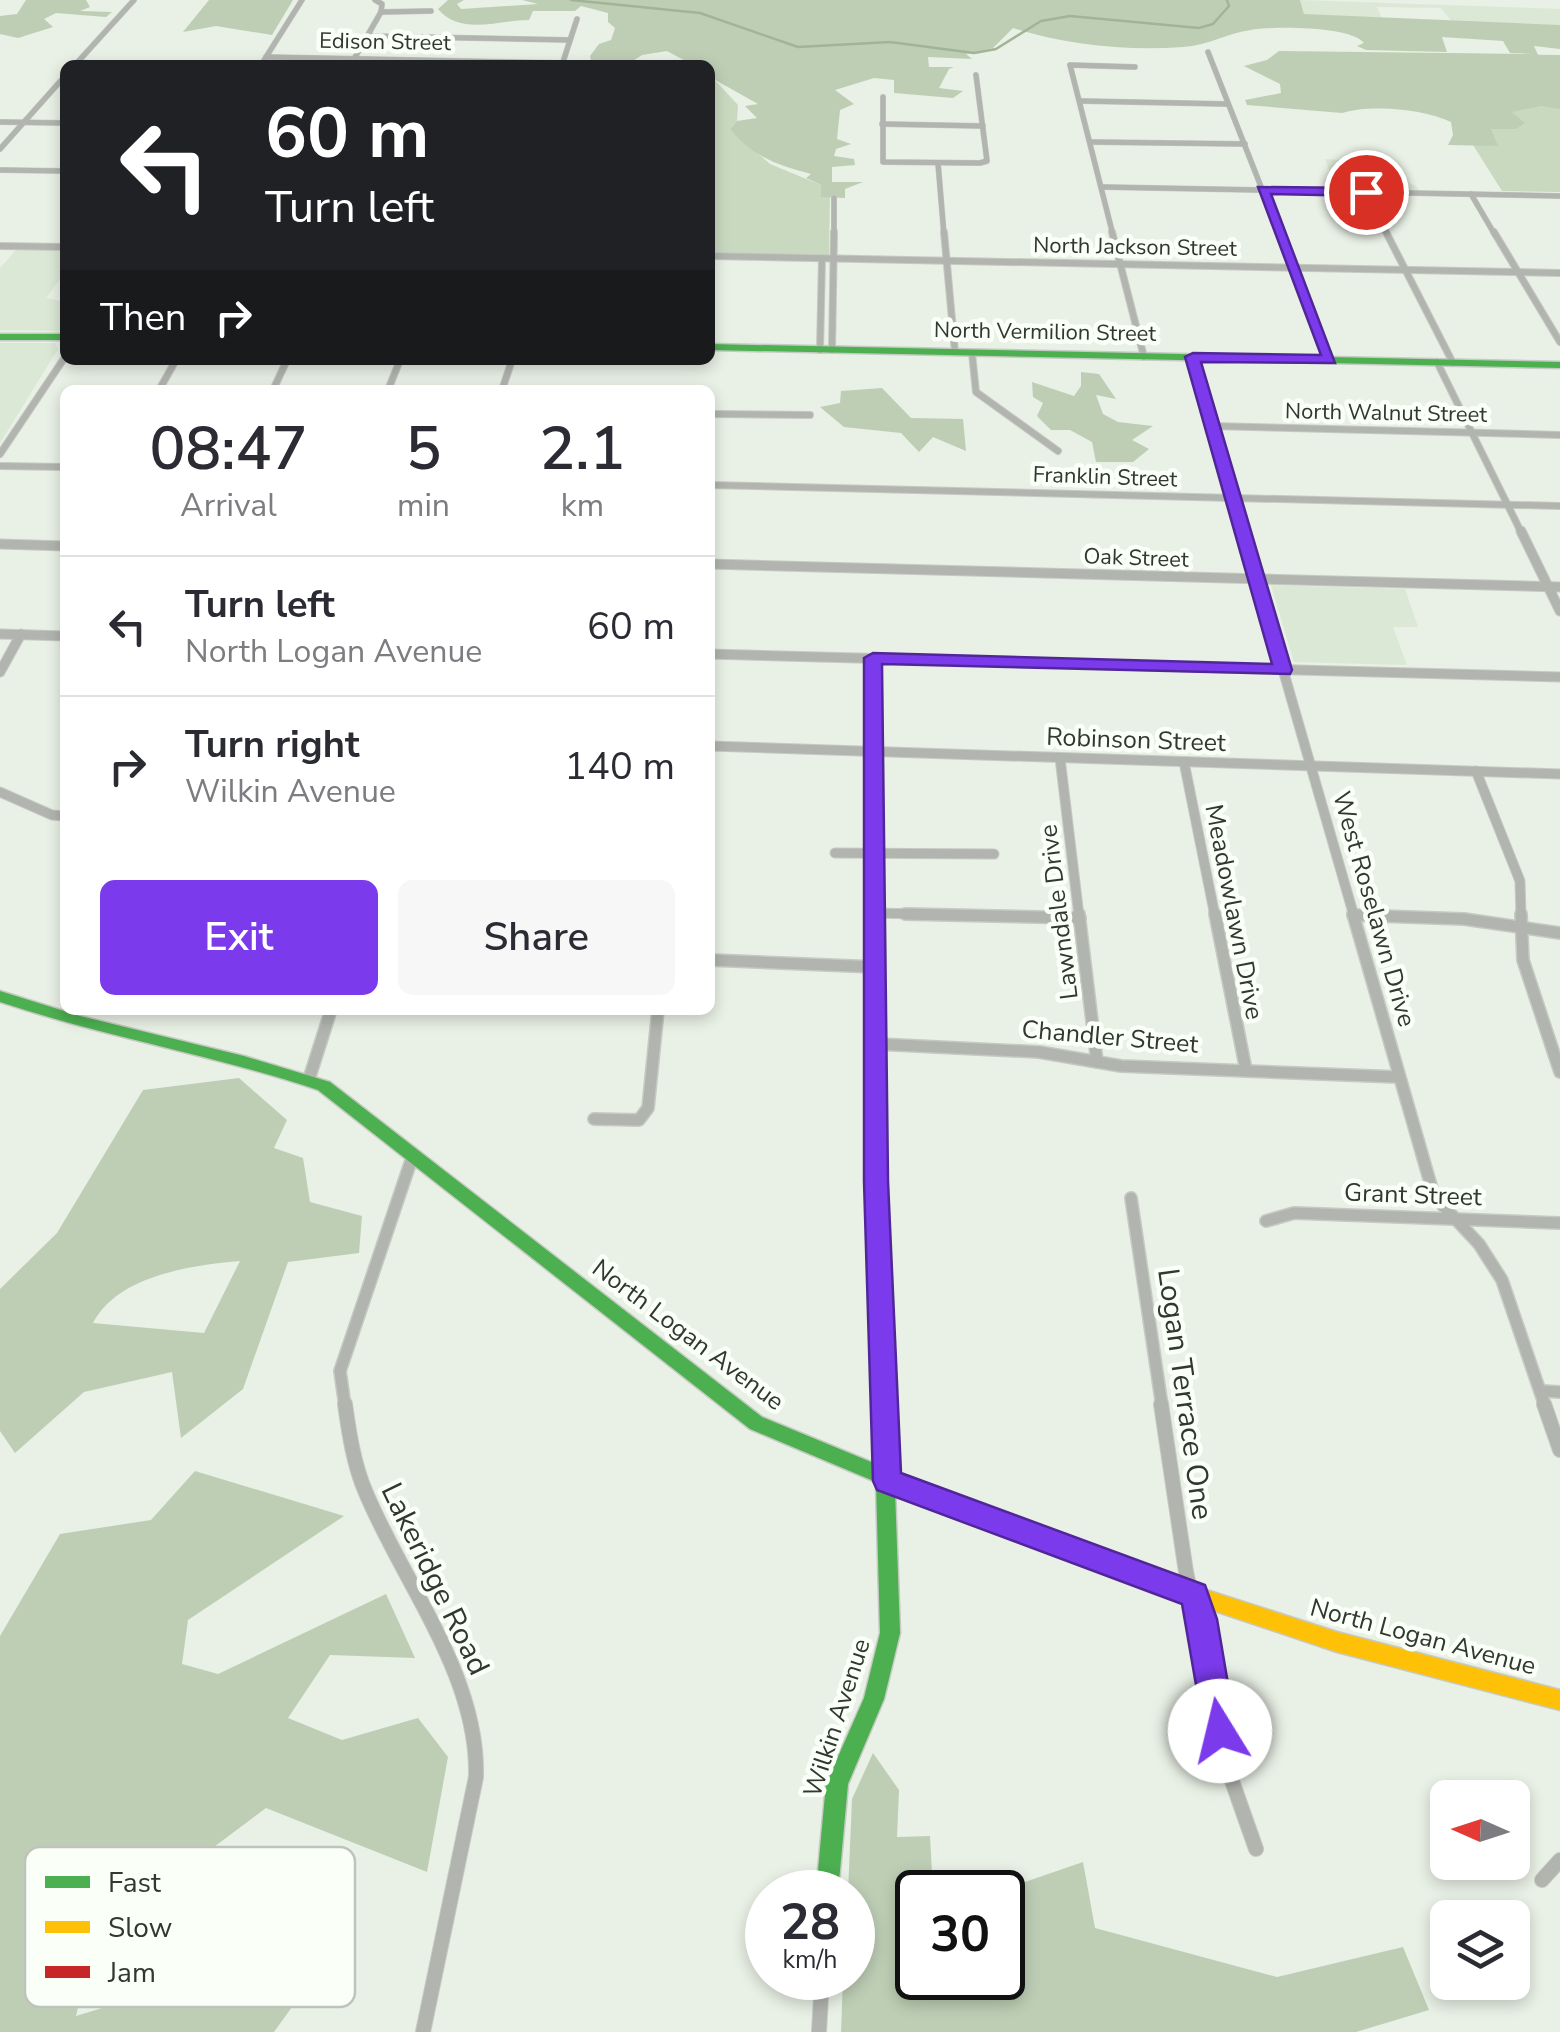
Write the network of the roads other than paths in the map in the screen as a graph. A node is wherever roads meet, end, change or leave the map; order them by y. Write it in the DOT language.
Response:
graph roads {
  1 [pos="134,0"];
  2 [pos="302,0"];
  3 [pos="375,0"];
  4 [pos="381,12"];
  5 [pos="432,12"];
  6 [pos="578,19"];
  7 [pos="367,36"];
  8 [pos="570,40"];
  9 [pos="1208,52"];
  10 [pos="266,57"];
  11 [pos="354,58"];
  12 [pos="80,60"];
  13 [pos="264,60"];
  14 [pos="424,60"];
  15 [pos="564,60"];
  16 [pos="1136,67"];
  17 [pos="976,75"];
  18 [pos="60,82"];
  19 [pos="884,97"];
  20 [pos="1081,101"];
  21 [pos="1228,104"];
  22 [pos="0,122"];
  23 [pos="24,123"];
  24 [pos="60,123"];
  25 [pos="882,124"];
  26 [pos="984,126"];
  27 [pos="1091,142"];
  28 [pos="1245,144"];
  29 [pos="0,149"];
  30 [pos="938,163"];
  31 [pos="0,170"];
  32 [pos="60,170"];
  33 [pos="1102,186"];
  34 [pos="1263,190"];
  35 [pos="1366,192"];
  36 [pos="1471,194"];
  37 [pos="1560,196"];
  38 [pos="834,198"];
  39 [pos="0,246"];
  40 [pos="60,246"];
  41 [pos="715,256"];
  42 [pos="822,258"];
  43 [pos="833,258"];
  44 [pos="946,261"];
  45 [pos="1122,264"];
  46 [pos="1294,267"];
  47 [pos="1406,270"];
  48 [pos="1518,272"];
  49 [pos="1560,274"];
  50 [pos="0,336"];
  51 [pos="60,338"];
  52 [pos="1560,342"];
  53 [pos="715,347"];
  54 [pos="826,350"];
  55 [pos="963,353"];
  56 [pos="1144,356"];
  57 [pos="1193,357"];
  58 [pos="1330,360"];
  59 [pos="1445,362"];
  60 [pos="60,364"];
  61 [pos="1560,365"];
  62 [pos="715,414"];
  63 [pos="810,415"];
  64 [pos="1212,426"];
  65 [pos="1472,432"];
  66 [pos="1560,435"];
  67 [pos="1058,450"];
  68 [pos="0,454"];
  69 [pos="0,466"];
  70 [pos="60,467"];
  71 [pos="715,485"];
  72 [pos="1233,498"];
  73 [pos="1508,505"];
  74 [pos="1560,506"];
  75 [pos="0,544"];
  76 [pos="60,546"];
  77 [pos="715,564"];
  78 [pos="1257,579"];
  79 [pos="1548,587"];
  80 [pos="1560,587"];
  81 [pos="1560,611"];
  82 [pos="0,634"];
  83 [pos="21,634"];
  84 [pos="60,636"];
  85 [pos="715,654"];
  86 [pos="873,658"];
  87 [pos="1283,670"];
  88 [pos="0,672"];
  89 [pos="1560,677"];
  90 [pos="715,746"];
  91 [pos="872,751"];
  92 [pos="1060,758"];
  93 [pos="1184,762"];
  94 [pos="1310,766"];
  95 [pos="1476,771"];
  96 [pos="1560,774"];
  97 [pos="0,792"];
  98 [pos="60,816"];
  99 [pos="835,853"];
  100 [pos="873,853"];
  101 [pos="994,854"];
  102 [pos="875,913"];
  103 [pos="1353,914"];
  104 [pos="1080,918"];
  105 [pos="1522,928"];
  106 [pos="1560,934"];
  107 [pos="715,960"];
  108 [pos="876,966"];
  109 [pos="0,996"];
  110 [pos="329,1015"];
  111 [pos="657,1015"];
  112 [pos="877,1044"];
  113 [pos="1096,1062"];
  114 [pos="1246,1070"];
  115 [pos="1560,1072"];
  116 [pos="1398,1076"];
  117 [pos="309,1079"];
  118 [pos="594,1118"];
  119 [pos="413,1154"];
  120 [pos="1130,1198"];
  121 [pos="1450,1217"];
  122 [pos="1266,1222"];
  123 [pos="1560,1223"];
  124 [pos="1542,1391"];
  125 [pos="1560,1392"];
  126 [pos="1560,1450"];
  127 [pos="888,1481"];
  128 [pos="1194,1595"];
  129 [pos="1560,1700"];
  130 [pos="1256,1849"];
  131 [pos="1560,1860"];
  132 [pos="829,1870"];
  133 [pos="1542,1880"];
  134 [pos="821,2000"];
  135 [pos="423,2032"];
  136 [pos="819,2032"];
  1 -- 12 [label="street"];
  2 -- 10 [label="street"];
  3 -- 4 [label="street"];
  4 -- 5 [label="street"];
  4 -- 7 [label="street"];
  6 -- 8 [label="street"];
  7 -- 8 [label="street"];
  7 -- 11 [label="street"];
  8 -- 15 [label="street"];
  9 -- 21 [label="street"];
  10 -- 11 [label="street, Edison Street"];
  10 -- 13 [label="street"];
  11 -- 14 [label="street, Edison Street"];
  16 -- 20 [label="street"];
  17 -- 26 [label="street"];
  18 -- 23 [label="street"];
  19 -- 25 [label="street"];
  20 -- 21 [label="street"];
  20 -- 27 [label="street"];
  21 -- 28 [label="street"];
  22 -- 23 [label="street"];
  23 -- 24 [label="street"];
  23 -- 29 [label="street"];
  25 -- 26 [label="street"];
  25 -- 30 [label="street"];
  26 -- 30 [label="street"];
  27 -- 28 [label="street"];
  27 -- 33 [label="street"];
  28 -- 34 [label="street"];
  30 -- 44 [label="street"];
  31 -- 32 [label="street"];
  33 -- 34 [label="street"];
  33 -- 45 [label="street"];
  34 -- 35 [label="street"];
  34 -- 46 [label="street"];
  35 -- 36 [label="street"];
  35 -- 47 [label="street"];
  36 -- 37 [label="street"];
  36 -- 48 [label="street"];
  38 -- 43 [label="street"];
  39 -- 40 [label="street"];
  41 -- 42 [label="street, North Jackson Street"];
  42 -- 43 [label="street, North Jackson Street"];
  42 -- 54 [label="street"];
  43 -- 44 [label="street, North Jackson Street"];
  43 -- 54 [label="street"];
  44 -- 45 [label="street, North Jackson Street"];
  44 -- 55 [label="street"];
  45 -- 46 [label="street, North Jackson Street"];
  45 -- 56 [label="street"];
  46 -- 47 [label="street, North Jackson Street"];
  46 -- 58 [label="street"];
  47 -- 48 [label="street, North Jackson Street"];
  47 -- 59 [label="street"];
  48 -- 49 [label="street, North Jackson Street"];
  48 -- 52 [label="street"];
  50 -- 51 [label="street"];
  53 -- 54 [label="street, North Vermilion Street"];
  54 -- 55 [label="street, North Vermilion Street"];
  55 -- 56 [label="street, North Vermilion Street"];
  55 -- 67 [label="street"];
  56 -- 57 [label="street, North Vermilion Street"];
  57 -- 58 [label="street, North Vermilion Street"];
  57 -- 64 [label="street, West Roselawn Drive"];
  58 -- 59 [label="street, North Vermilion Street"];
  59 -- 61 [label="street, North Vermilion Street"];
  59 -- 65 [label="street"];
  60 -- 68 [label="street"];
  62 -- 63 [label="street"];
  64 -- 65 [label="street, North Walnut Street"];
  64 -- 72 [label="street, West Roselawn Drive"];
  65 -- 66 [label="street, North Walnut Street"];
  65 -- 73 [label="street"];
  69 -- 70 [label="street"];
  71 -- 72 [label="street, Franklin Street"];
  72 -- 73 [label="street, Franklin Street"];
  72 -- 78 [label="street, West Roselawn Drive"];
  73 -- 74 [label="street, Franklin Street"];
  73 -- 79 [label="street"];
  75 -- 76 [label="street"];
  77 -- 78 [label="street, Oak Street"];
  78 -- 79 [label="street, Oak Street"];
  78 -- 87 [label="street, West Roselawn Drive"];
  79 -- 80 [label="street, Oak Street"];
  79 -- 81 [label="street"];
  82 -- 83 [label="street"];
  83 -- 84 [label="street"];
  83 -- 88 [label="street"];
  85 -- 86 [label="street"];
  86 -- 87 [label="street"];
  86 -- 91 [label="street, Wilkin Avenue"];
  87 -- 89 [label="street"];
  87 -- 94 [label="street, West Roselawn Drive"];
  90 -- 91 [label="street, Robinson Street"];
  91 -- 92 [label="street, Robinson Street"];
  91 -- 100 [label="street, Wilkin Avenue"];
  92 -- 93 [label="street, Robinson Street"];
  92 -- 104 [label="street, Lawndale Drive"];
  93 -- 94 [label="street, Robinson Street"];
  93 -- 114 [label="street, Meadowlawn Drive"];
  94 -- 95 [label="street, Robinson Street"];
  94 -- 103 [label="street, West Roselawn Drive"];
  95 -- 96 [label="street, Robinson Street"];
  95 -- 105 [label="street"];
  97 -- 98 [label="street"];
  99 -- 100 [label="street"];
  100 -- 101 [label="street"];
  100 -- 102 [label="street, Wilkin Avenue"];
  102 -- 104 [label="street"];
  102 -- 108 [label="street, Wilkin Avenue"];
  103 -- 105 [label="street"];
  103 -- 116 [label="street, West Roselawn Drive"];
  104 -- 113 [label="street, Lawndale Drive"];
  105 -- 106 [label="street"];
  105 -- 115 [label="street"];
  107 -- 108 [label="street"];
  108 -- 112 [label="street, Wilkin Avenue"];
  109 -- 117 [label="street, North Logan Avenue"];
  110 -- 117 [label="street"];
  111 -- 118 [label="street"];
  112 -- 113 [label="street, Chandler Street"];
  112 -- 127 [label="street, Wilkin Avenue"];
  113 -- 114 [label="street, Chandler Street"];
  114 -- 116 [label="street, Chandler Street"];
  116 -- 121 [label="street, West Roselawn Drive"];
  117 -- 119 [label="street, North Logan Avenue"];
  119 -- 127 [label="street, North Logan Avenue"];
  119 -- 135 [label="street, Lakeridge Road"];
  120 -- 128 [label="street, Logan Terrace One"];
  121 -- 122 [label="street, Grant Street"];
  121 -- 123 [label="street, Grant Street"];
  121 -- 124 [label="street, West Roselawn Drive"];
  124 -- 125 [label="street"];
  124 -- 126 [label="street, West Roselawn Drive"];
  127 -- 128 [label="street, North Logan Avenue"];
  127 -- 132 [label="street, Wilkin Avenue"];
  128 -- 129 [label="street, North Logan Avenue"];
  128 -- 130 [label="street, Logan Terrace One"];
  131 -- 133 [label="street"];
  134 -- 136 [label="street"];
}
